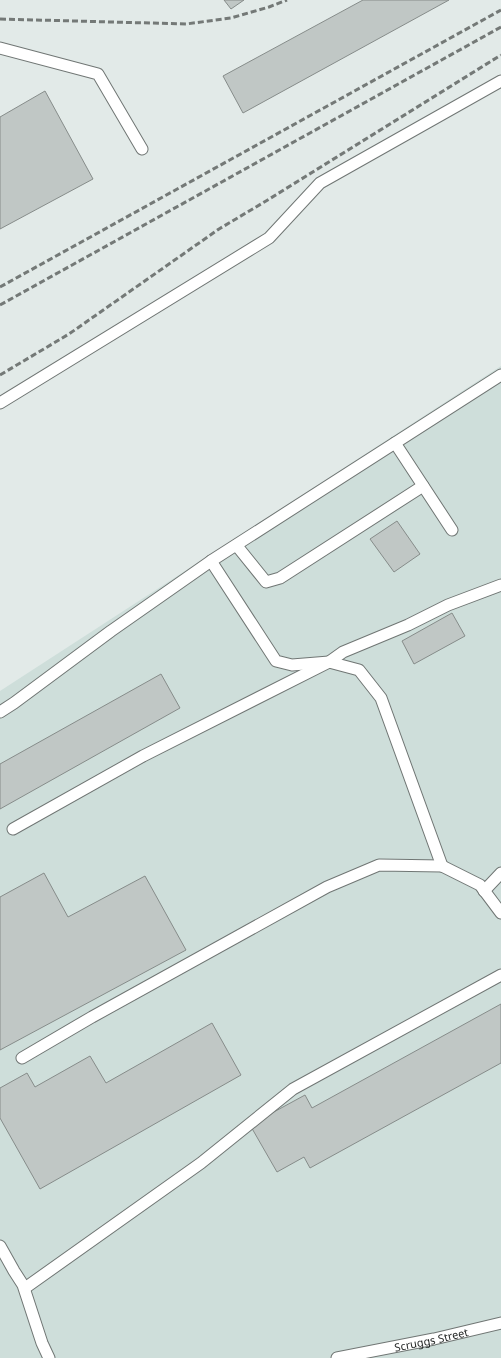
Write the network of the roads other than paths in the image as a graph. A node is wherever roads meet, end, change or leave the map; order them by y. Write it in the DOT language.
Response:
graph roads {
  1 [pos="0,48"];
  2 [pos="501,81"];
  3 [pos="142,149"];
  4 [pos="501,376"];
  5 [pos="0,403"];
  6 [pos="395,443"];
  7 [pos="423,486"];
  8 [pos="452,530"];
  9 [pos="236,546"];
  10 [pos="211,561"];
  11 [pos="501,585"];
  12 [pos="329,662"];
  13 [pos="0,712"];
  14 [pos="13,829"];
  15 [pos="442,866"];
  16 [pos="501,873"];
  17 [pos="484,891"];
  18 [pos="501,913"];
  19 [pos="501,975"];
  20 [pos="22,1058"];
  21 [pos="0,1246"];
  22 [pos="25,1288"];
  23 [pos="501,1323"];
  24 [pos="49,1358"];
  25 [pos="337,1358"];
  1 -- 3 [label="lane"];
  2 -- 5 [label="lane"];
  4 -- 6 [label="lane"];
  6 -- 7 [label="lane"];
  6 -- 9 [label="lane"];
  7 -- 8 [label="lane"];
  7 -- 9 [label="lane"];
  9 -- 10 [label="lane"];
  10 -- 12 [label="lane"];
  10 -- 13 [label="lane"];
  11 -- 12 [label="lane"];
  12 -- 14 [label="lane"];
  12 -- 15 [label="lane"];
  15 -- 17 [label="lane"];
  15 -- 20 [label="lane"];
  16 -- 17 [label="lane"];
  17 -- 18 [label="lane"];
  19 -- 22 [label="lane"];
  21 -- 22 [label="lane"];
  22 -- 24 [label="lane"];
  23 -- 25 [label="lane, Scruggs Street"];
}
